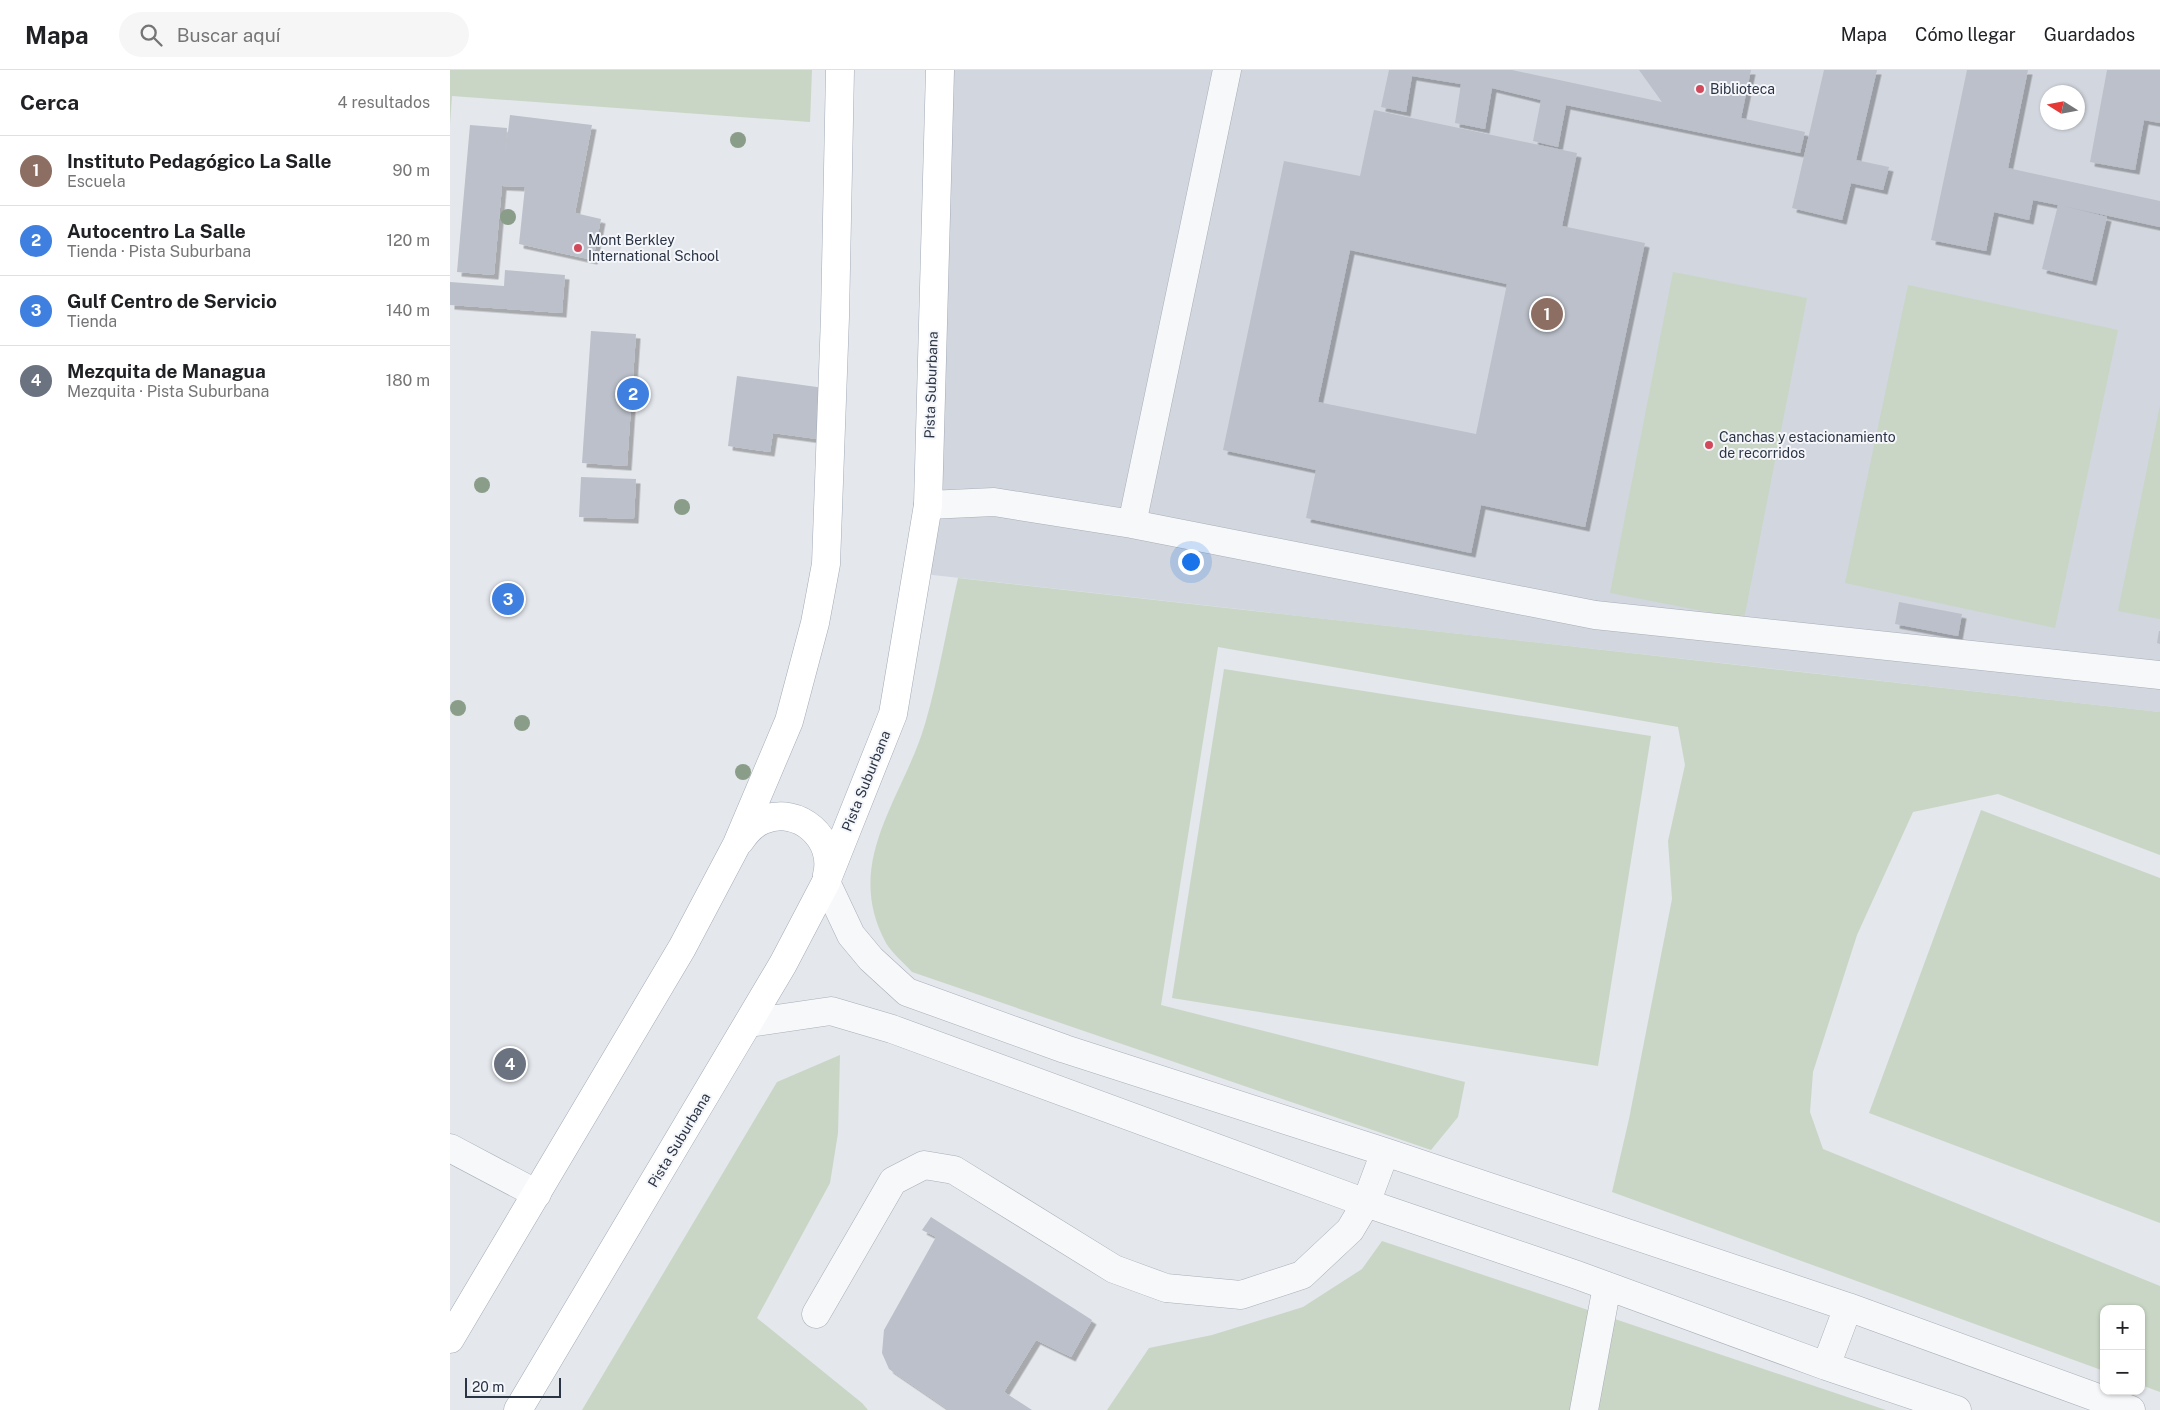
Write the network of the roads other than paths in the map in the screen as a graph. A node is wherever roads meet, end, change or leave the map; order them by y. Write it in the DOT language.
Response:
graph roads {
  1 [pos="840,70"];
  2 [pos="940,70"];
  3 [pos="1227,70"];
  4 [pos="928,505"];
  5 [pos="1132,524"];
  6 [pos="2160,675"];
  7 [pos="737,844"];
  8 [pos="826,882"];
  9 [pos="907,992"];
  10 [pos="749,1023"];
  11 [pos="892,1029"];
  12 [pos="450,1148"];
  13 [pos="1385,1152"];
  14 [pos="537,1194"];
  15 [pos="1366,1203"];
  16 [pos="1607,1286"];
  17 [pos="1848,1307"];
  18 [pos="816,1314"];
  19 [pos="450,1339"];
  20 [pos="1826,1366"];
  21 [pos="518,1410"];
  22 [pos="1584,1410"];
  23 [pos="1957,1410"];
  24 [pos="2131,1410"];
  1 -- 7 [label="main road"];
  2 -- 4 [label="main road, Pista Suburbana"];
  3 -- 5 [label="street"];
  4 -- 5 [label="street"];
  4 -- 8 [label="main road, Pista Suburbana"];
  5 -- 6 [label="street"];
  7 -- 8 [label="main road"];
  7 -- 14 [label="main road"];
  8 -- 9 [label="street"];
  8 -- 10 [label="main road, Pista Suburbana"];
  9 -- 11 [label="street"];
  9 -- 13 [label="street"];
  10 -- 11 [label="street"];
  10 -- 21 [label="main road, Pista Suburbana"];
  11 -- 15 [label="street"];
  12 -- 14 [label="street"];
  13 -- 15 [label="street"];
  13 -- 17 [label="street"];
  14 -- 19 [label="main road"];
  15 -- 16 [label="street"];
  15 -- 18 [label="street"];
  16 -- 20 [label="street"];
  16 -- 22 [label="street"];
  17 -- 20 [label="street"];
  17 -- 24 [label="street"];
  20 -- 23 [label="street"];
}
